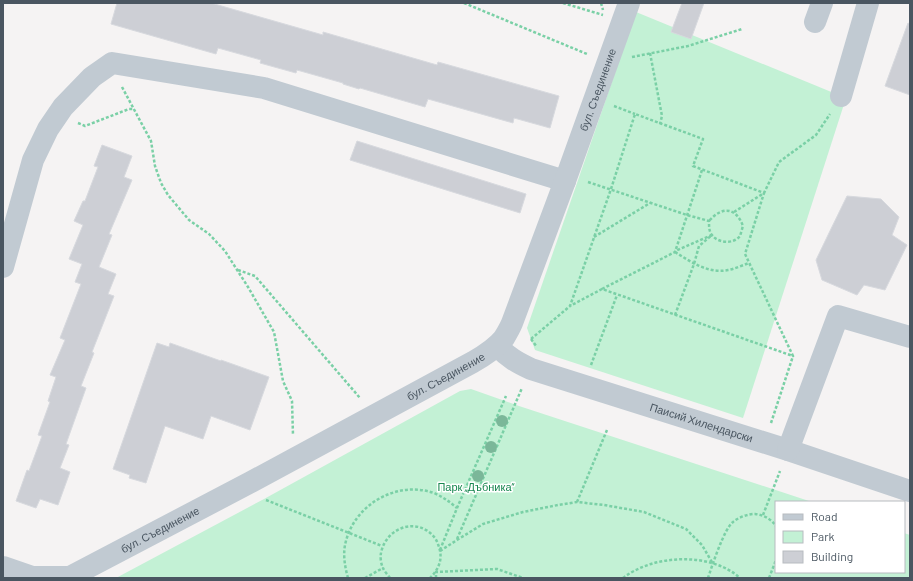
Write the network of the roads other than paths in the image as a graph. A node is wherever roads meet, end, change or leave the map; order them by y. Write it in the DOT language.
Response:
graph roads {
  1 [pos="868,3"];
  2 [pos="625,13"];
  3 [pos="841,96"];
  4 [pos="575,181"];
  5 [pos="3,267"];
  6 [pos="910,337"];
  7 [pos="497,346"];
  8 [pos="784,459"];
  9 [pos="910,491"];
  10 [pos="3,566"];
  11 [pos="69,578"];
  1 -- 3 [label="street"];
  2 -- 4 [label="street, бул. Съединение"];
  4 -- 5 [label="street"];
  4 -- 7 [label="street, бул. Съединение"];
  6 -- 8 [label="street"];
  7 -- 8 [label="street, Паисий Хилендарски"];
  7 -- 11 [label="street, бул. Съединение"];
  8 -- 9 [label="street, Паисий Хилендарски"];
  10 -- 11 [label="street"];
}
